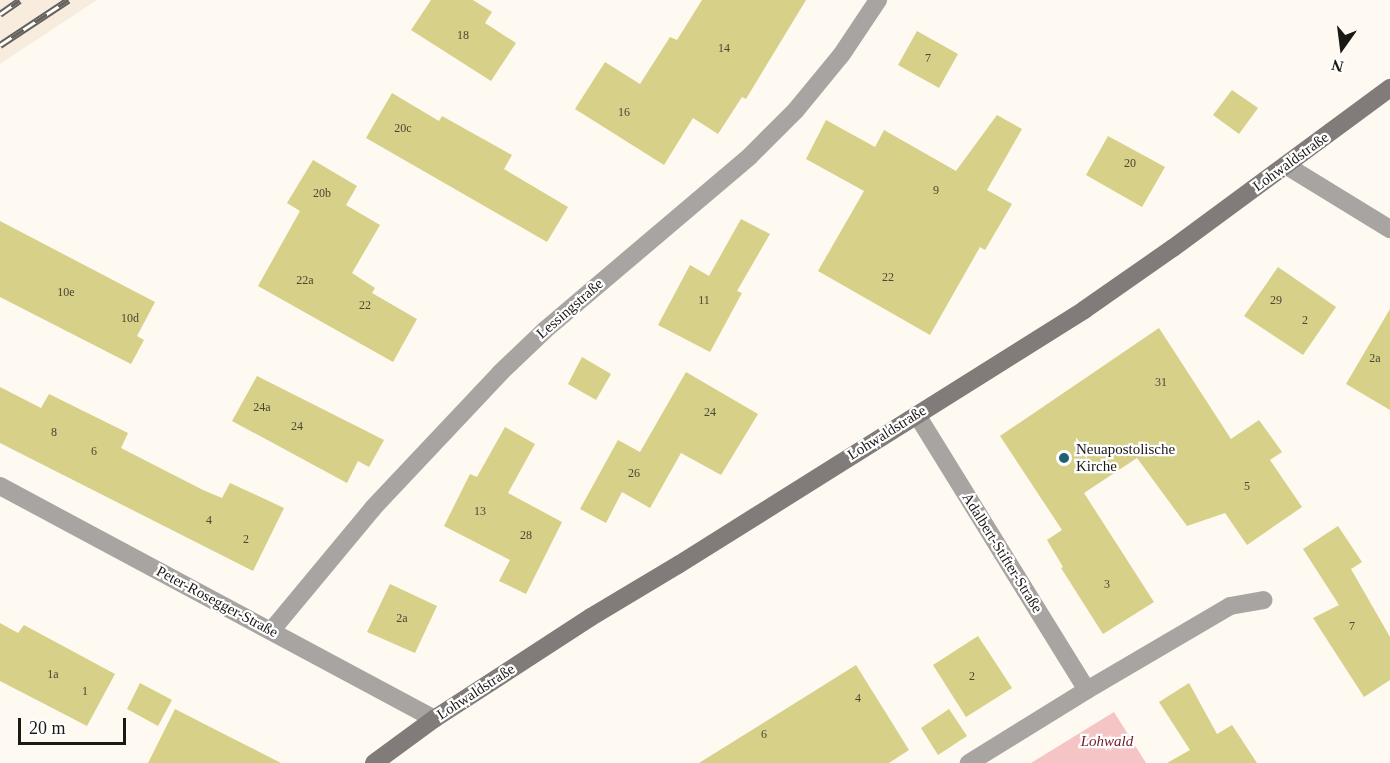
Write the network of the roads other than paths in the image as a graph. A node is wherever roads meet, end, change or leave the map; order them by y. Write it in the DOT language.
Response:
graph roads {
  1 [pos="879,0"];
  2 [pos="1390,88"];
  3 [pos="1287,166"];
  4 [pos="1390,229"];
  5 [pos="917,415"];
  6 [pos="0,486"];
  7 [pos="1263,600"];
  8 [pos="272,631"];
  9 [pos="1088,690"];
  10 [pos="434,719"];
  11 [pos="374,763"];
  12 [pos="969,763"];
  1 -- 8 [label="street, Lessingstraße"];
  2 -- 3 [label="street, Lohwaldstraße"];
  3 -- 4 [label="street"];
  3 -- 5 [label="street, Lohwaldstraße"];
  5 -- 9 [label="street, Adalbert-Stifter-Straße"];
  5 -- 10 [label="street, Lohwaldstraße"];
  6 -- 8 [label="street, Peter-Rosegger-Straße"];
  7 -- 9 [label="street"];
  8 -- 10 [label="street, Peter-Rosegger-Straße"];
  9 -- 12 [label="street"];
  10 -- 11 [label="street, Lohwaldstraße"];
}
